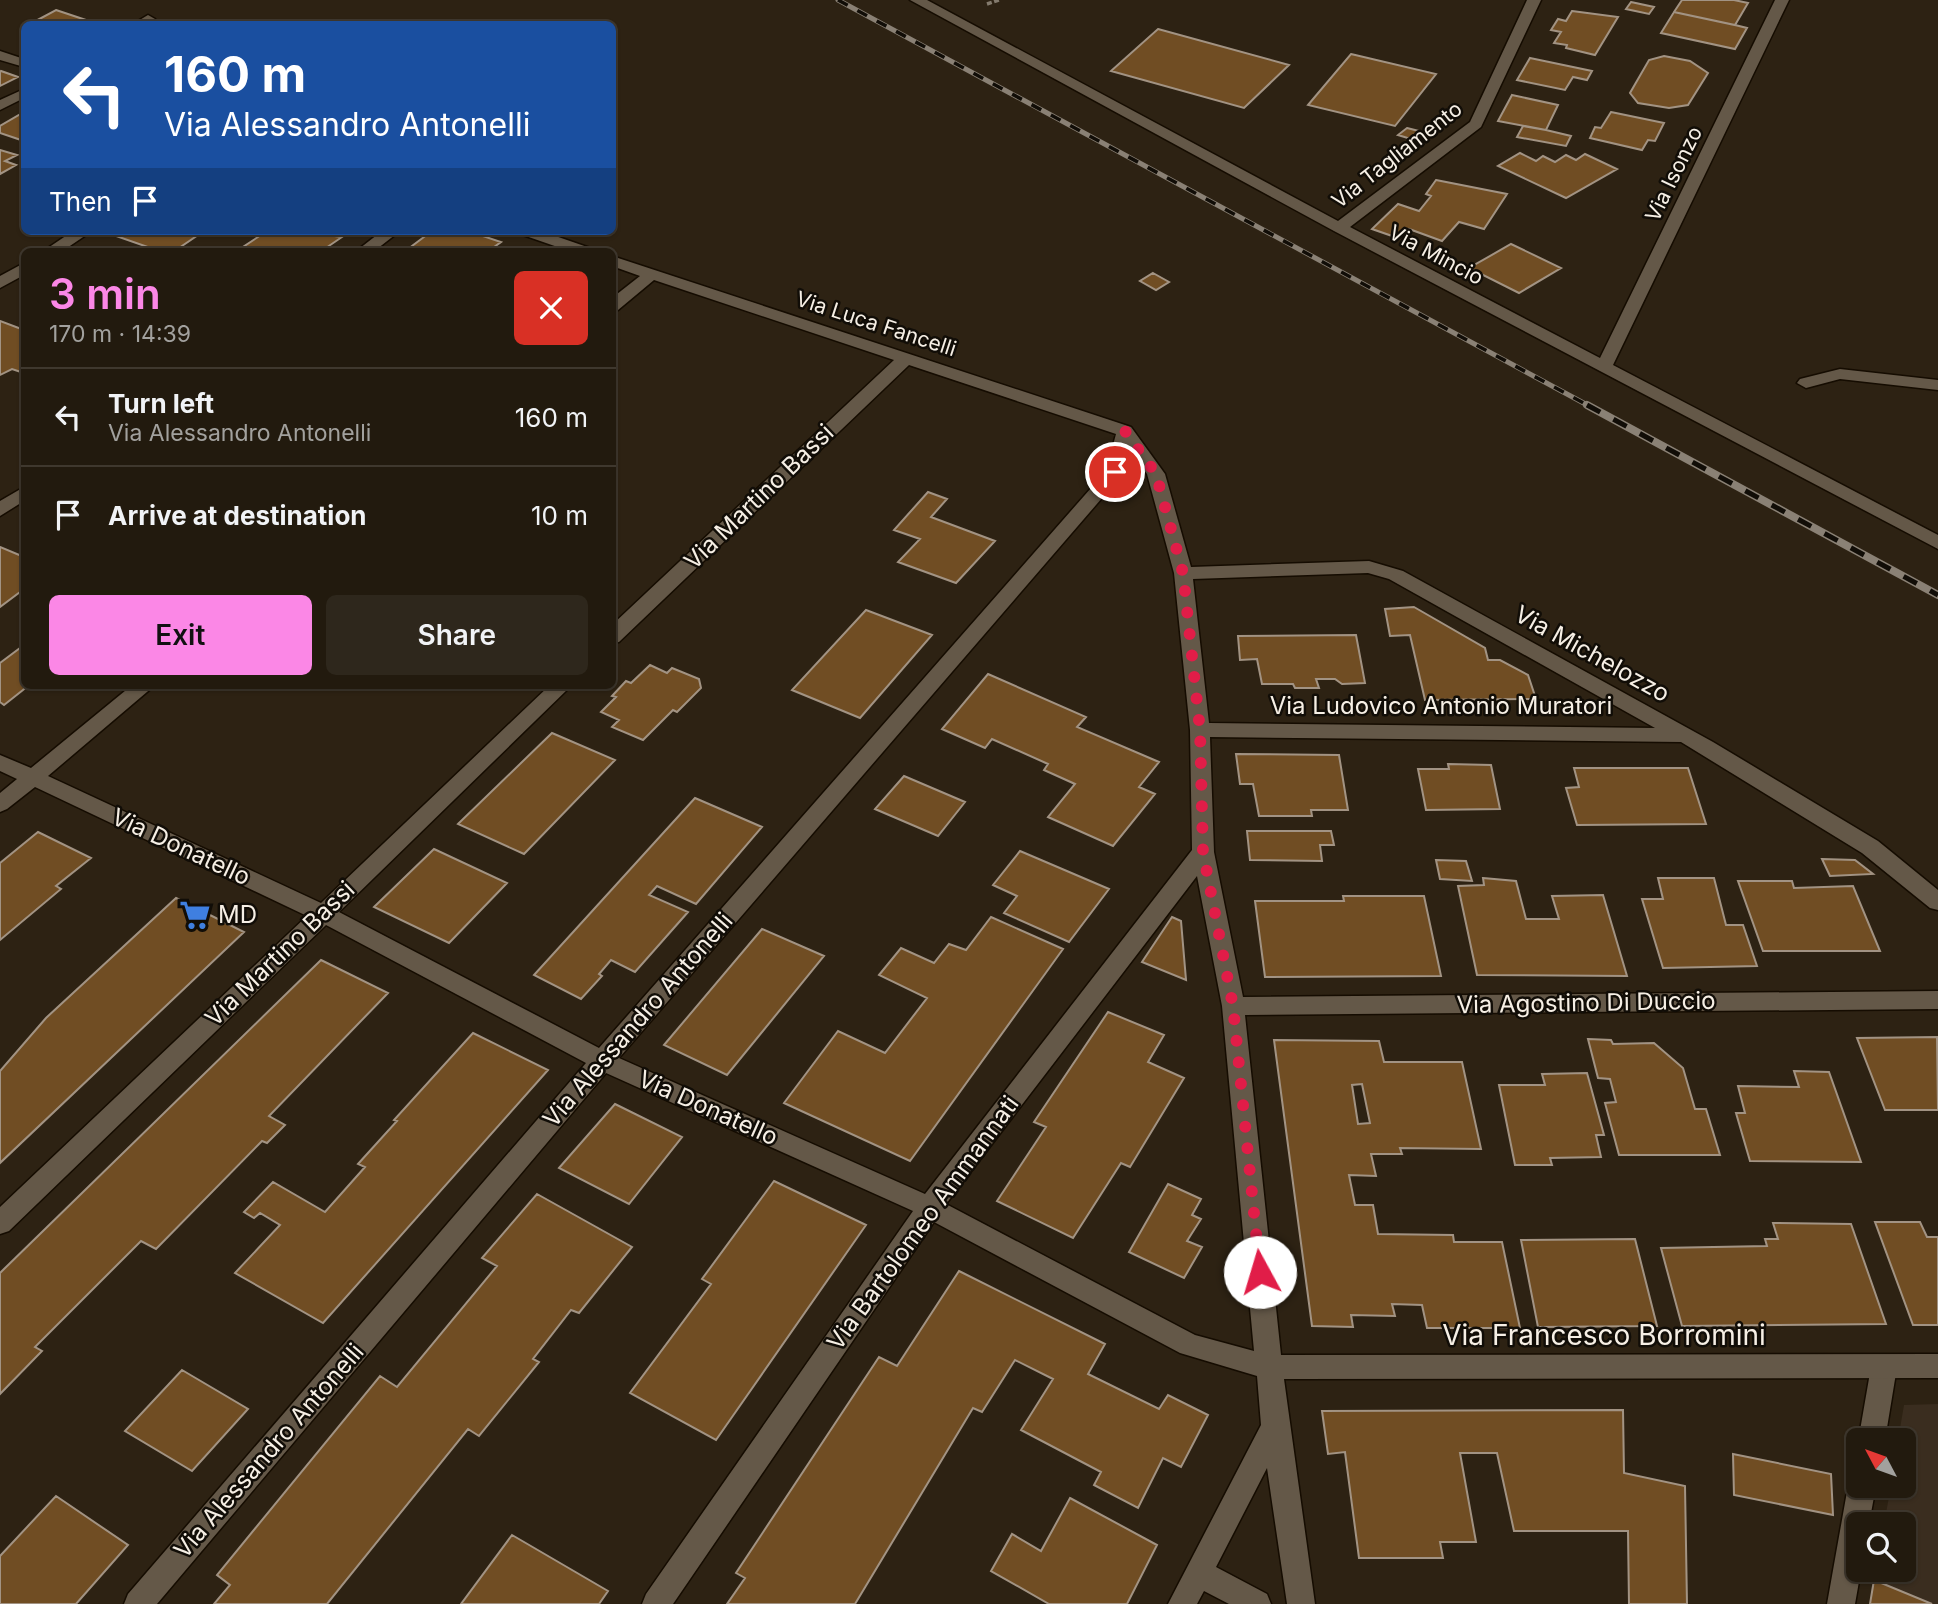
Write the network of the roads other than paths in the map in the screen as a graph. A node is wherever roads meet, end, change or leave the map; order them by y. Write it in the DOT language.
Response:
graph roads {
  1 [pos="917,0"];
  2 [pos="1534,0"];
  3 [pos="1782,0"];
  4 [pos="0,55"];
  5 [pos="21,62"];
  6 [pos="21,95"];
  7 [pos="0,106"];
  8 [pos="1339,228"];
  9 [pos="78,235"];
  10 [pos="386,235"];
  11 [pos="538,235"];
  12 [pos="56,248"];
  13 [pos="369,248"];
  14 [pos="576,248"];
  15 [pos="616,262"];
  16 [pos="21,270"];
  17 [pos="652,274"];
  18 [pos="0,283"];
  19 [pos="616,304"];
  20 [pos="906,358"];
  21 [pos="1604,367"];
  22 [pos="1806,383"];
  23 [pos="1938,385"];
  24 [pos="1125,431"];
  25 [pos="21,495"];
  26 [pos="0,510"];
  27 [pos="1938,543"];
  28 [pos="1183,573"];
  29 [pos="616,633"];
  30 [pos="140,689"];
  31 [pos="558,689"];
  32 [pos="1200,730"];
  33 [pos="1683,735"];
  34 [pos="0,762"];
  35 [pos="32,777"];
  36 [pos="0,804"];
  37 [pos="1203,852"];
  38 [pos="1938,902"];
  39 [pos="322,914"];
  40 [pos="1938,1000"];
  41 [pos="1233,1006"];
  42 [pos="602,1061"];
  43 [pos="929,1207"];
  44 [pos="0,1223"];
  45 [pos="1938,1366"];
  46 [pos="1269,1367"];
  47 [pos="1884,1367"];
  48 [pos="1275,1426"];
  49 [pos="1873,1428"];
  50 [pos="1860,1498"];
  51 [pos="1198,1572"];
  52 [pos="138,1604"];
  53 [pos="656,1604"];
  54 [pos="1182,1604"];
  55 [pos="1257,1604"];
  56 [pos="1301,1604"];
  57 [pos="1840,1604"];
  1 -- 8 [label="street, Via Mincio"];
  2 -- 8 [label="street, Via Tagliamento"];
  3 -- 21 [label="street, Via Isonzo"];
  4 -- 5 [label="street"];
  6 -- 7 [label="street"];
  8 -- 21 [label="street, Via Mincio"];
  9 -- 12 [label="street"];
  10 -- 13 [label="street"];
  11 -- 14 [label="street"];
  15 -- 17 [label="street, Via Luca Fancelli"];
  16 -- 18 [label="street"];
  17 -- 19 [label="street"];
  17 -- 20 [label="street, Via Luca Fancelli"];
  20 -- 24 [label="street, Via Luca Fancelli"];
  20 -- 29 [label="street, Via Martino Bassi"];
  21 -- 27 [label="street, Via Mincio"];
  22 -- 23 [label="street"];
  24 -- 28 [label="street"];
  24 -- 42 [label="street, Via Alessandro Antonelli"];
  25 -- 26 [label="street"];
  28 -- 32 [label="street"];
  28 -- 33 [label="street, Via Michelozzo"];
  30 -- 35 [label="street"];
  31 -- 39 [label="street, Via Martino Bassi"];
  32 -- 33 [label="street, Via Ludovico Antonio Muratori"];
  32 -- 37 [label="street"];
  33 -- 38 [label="street, Via Michelozzo"];
  34 -- 35 [label="street, Via Donatello"];
  35 -- 36 [label="street"];
  35 -- 39 [label="street, Via Donatello"];
  37 -- 41 [label="street"];
  37 -- 43 [label="street, Via Bartolomeo Ammannati"];
  39 -- 42 [label="street, Via Donatello"];
  39 -- 44 [label="street, Via Martino Bassi"];
  40 -- 41 [label="street, Via Agostino Di Duccio"];
  41 -- 46 [label="street"];
  42 -- 43 [label="street, Via Donatello"];
  42 -- 52 [label="street, Via Alessandro Antonelli"];
  43 -- 46 [label="street, Via Donatello"];
  43 -- 53 [label="street, Via Bartolomeo Ammannati"];
  45 -- 47 [label="street, Via Francesco Borromini"];
  46 -- 47 [label="street, Via Francesco Borromini"];
  46 -- 48 [label="street"];
  47 -- 49 [label="street"];
  48 -- 51 [label="street"];
  48 -- 56 [label="street"];
  50 -- 57 [label="street"];
  51 -- 54 [label="street"];
  51 -- 55 [label="street"];
}
